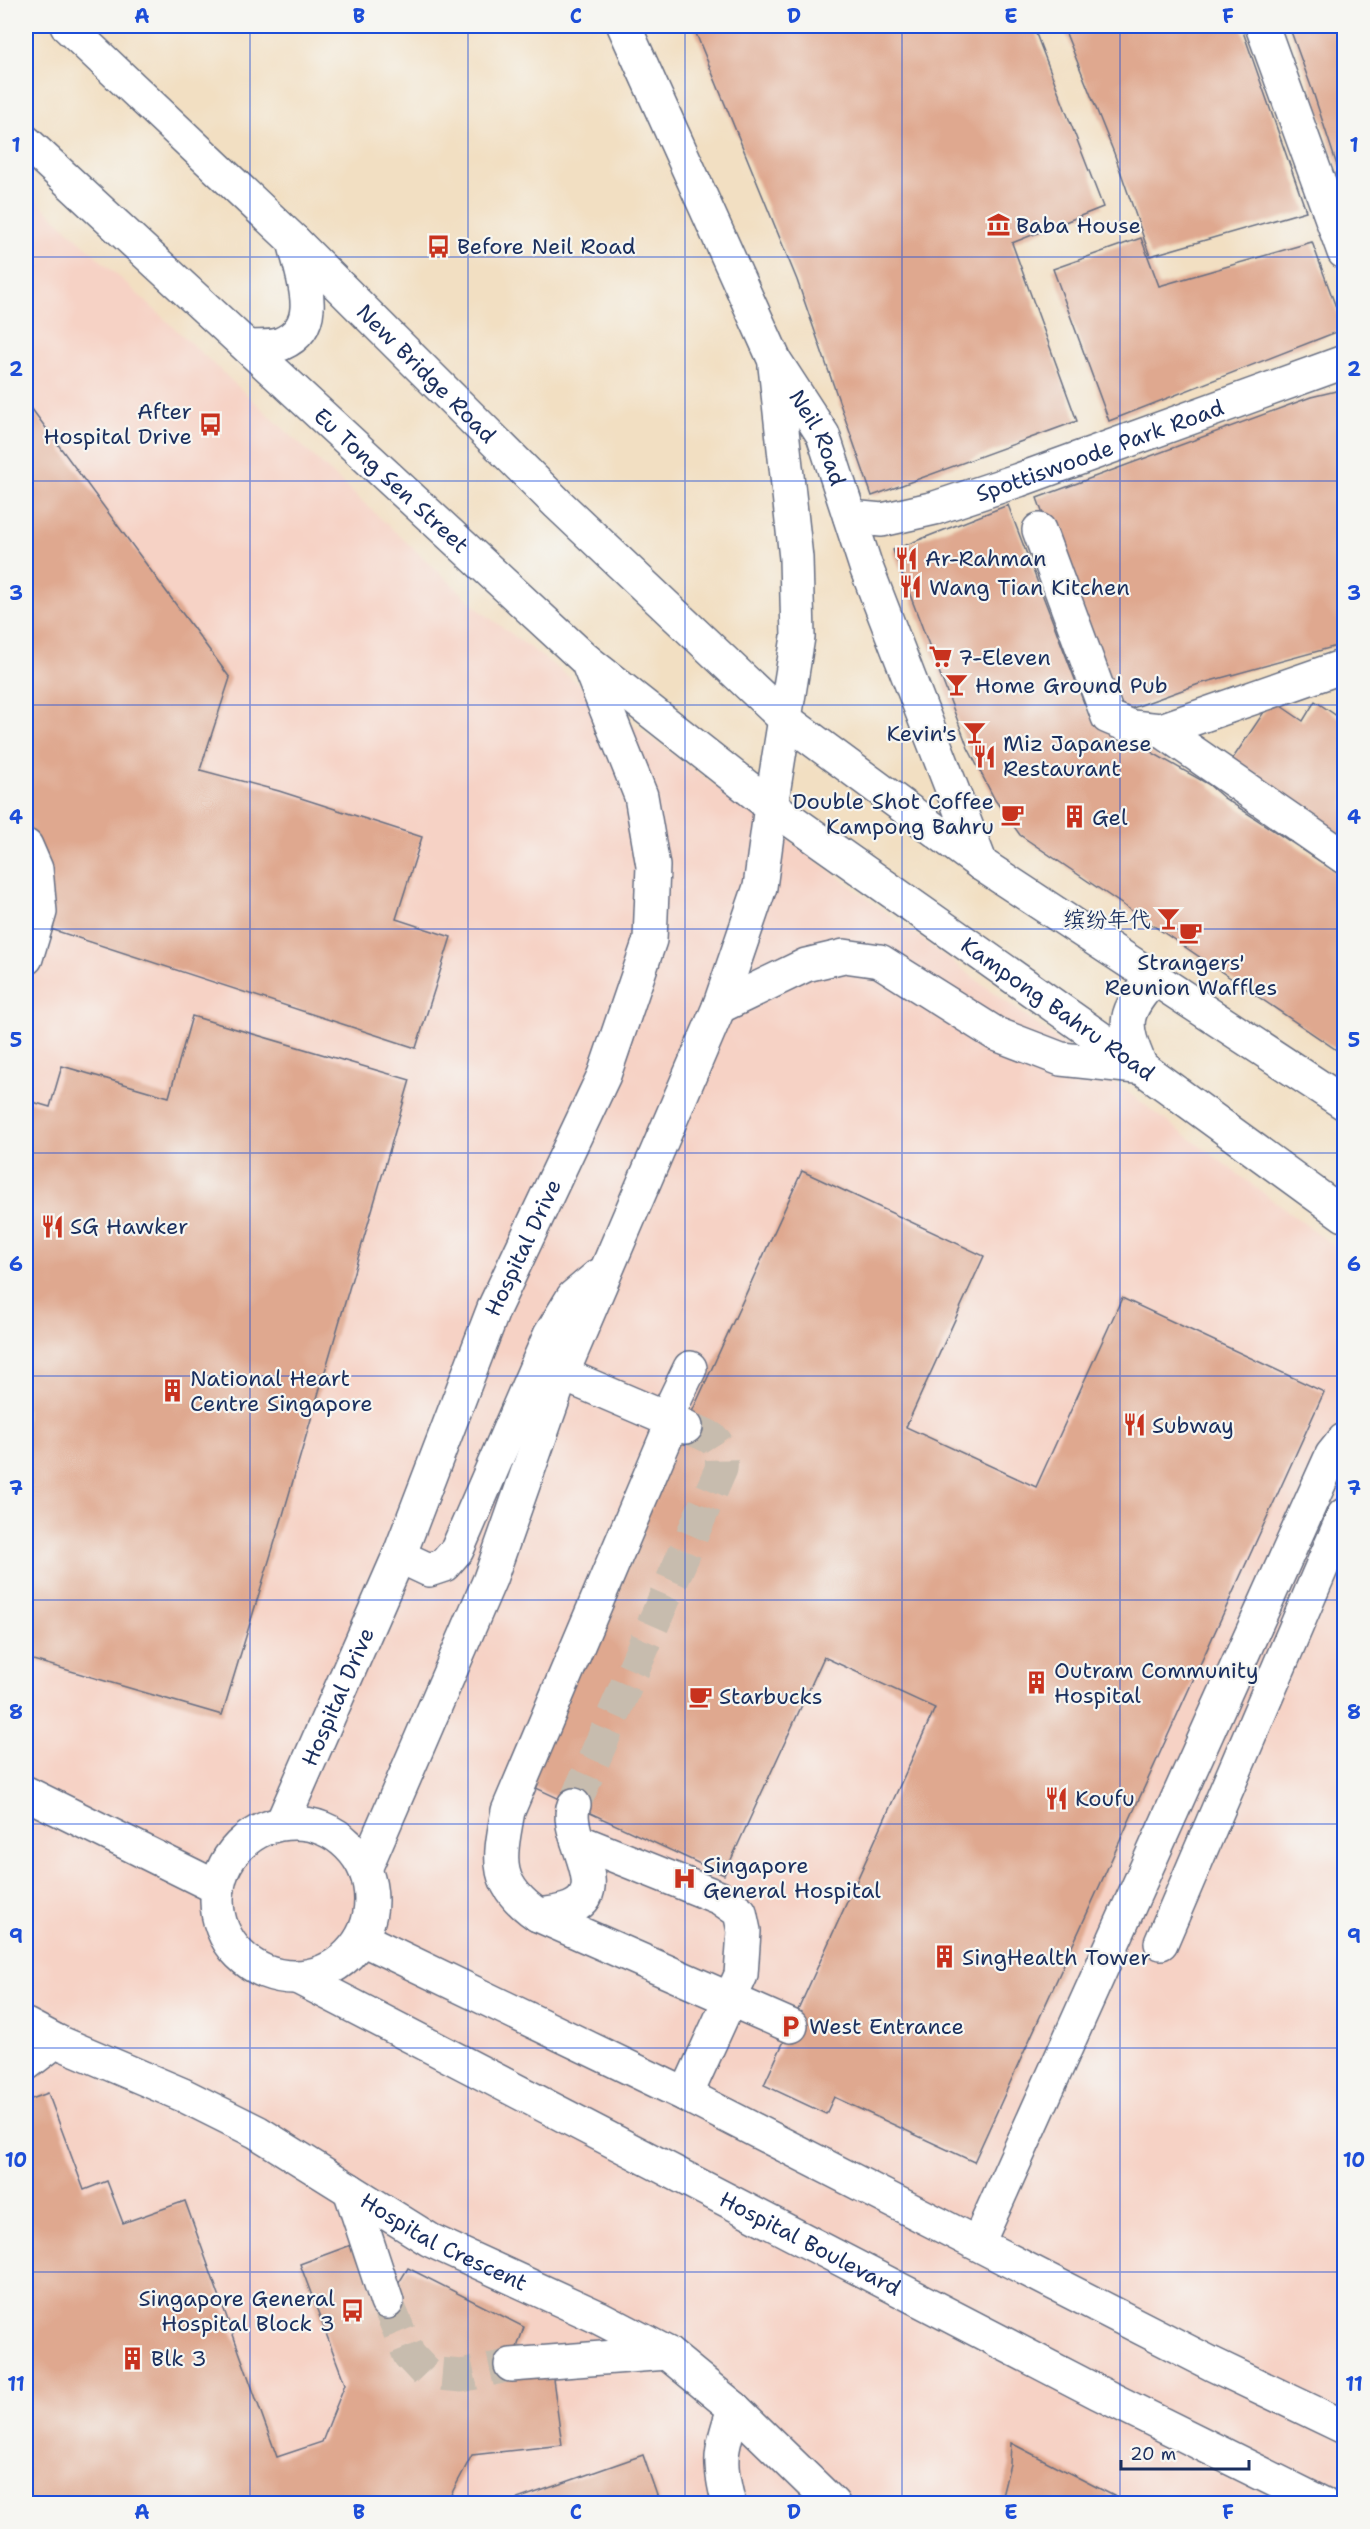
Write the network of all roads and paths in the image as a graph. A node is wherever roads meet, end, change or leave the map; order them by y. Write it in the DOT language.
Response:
graph roads {
  1 [pos="67,26"];
  2 [pos="624,26"];
  3 [pos="1262,26"];
  4 [pos="26,142"];
  5 [pos="294,241"];
  6 [pos="1344,252"];
  7 [pos="248,347"];
  8 [pos="775,361"];
  9 [pos="1344,362"];
  10 [pos="850,518"];
  11 [pos="1040,530"];
  12 [pos="587,661"];
  13 [pos="1344,666"];
  14 [pos="786,720"];
  15 [pos="1161,730"];
  16 [pos="771,806"];
  17 [pos="26,846"];
  18 [pos="1344,857"];
  19 [pos="981,864"];
  20 [pos="26,958"];
  21 [pos="1155,977"];
  22 [pos="719,1006"];
  23 [pos="1141,1067"];
  24 [pos="1344,1103"];
  25 [pos="1344,1215"];
  26 [pos="610,1266"];
  27 [pos="690,1368"];
  28 [pos="562,1374"];
  29 [pos="675,1422"];
  30 [pos="1344,1440"];
  31 [pos="1344,1515"];
  32 [pos="399,1556"];
  33 [pos="26,1792"];
  34 [pos="574,1805"];
  35 [pos="282,1823"];
  36 [pos="578,1841"];
  37 [pos="365,1869"];
  38 [pos="218,1888"];
  39 [pos="538,1915"];
  40 [pos="362,1938"];
  41 [pos="1161,1943"];
  42 [pos="300,1978"];
  43 [pos="736,1986"];
  44 [pos="26,2025"];
  45 [pos="790,2026"];
  46 [pos="56,2041"];
  47 [pos="26,2064"];
  48 [pos="686,2096"];
  49 [pos="350,2190"];
  50 [pos="978,2243"];
  51 [pos="387,2302"];
  52 [pos="667,2353"];
  53 [pos="511,2365"];
  54 [pos="734,2408"];
  55 [pos="1344,2427"];
  56 [pos="729,2504"];
  57 [pos="833,2504"];
  58 [pos="1323,2504"];
  1 -- 5 [label="street, New Bridge Road"];
  2 -- 8 [label="street, Neil Road"];
  3 -- 6 [label="street"];
  4 -- 7 [label="street, Eu Tong Sen Street"];
  5 -- 7 [label="street"];
  5 -- 14 [label="street, New Bridge Road"];
  7 -- 12 [label="street, Eu Tong Sen Street"];
  8 -- 10 [label="street, Neil Road"];
  8 -- 14 [label="street"];
  9 -- 10 [label="street, Spottiswoode Park Road"];
  10 -- 19 [label="street, Neil Road"];
  11 -- 15 [label="street"];
  12 -- 16 [label="street, Eu Tong Sen Street"];
  12 -- 32 [label="street, Hospital Drive"];
  13 -- 15 [label="street"];
  14 -- 16 [label="street"];
  14 -- 19 [label="street"];
  15 -- 18 [label="street"];
  16 -- 22 [label="street"];
  16 -- 23 [label="street, Kampong Bahru Road"];
  17 -- 20 [label="street"];
  19 -- 21 [label="street"];
  21 -- 23 [label="street"];
  21 -- 24 [label="street"];
  22 -- 23 [label="street"];
  22 -- 26 [label="street"];
  23 -- 25 [label="street, Kampong Bahru Road"];
  26 -- 28 [label="street"];
  26 -- 32 [label="street"];
  27 -- 29 [label="street"];
  28 -- 29 [label="street"];
  28 -- 37 [label="street"];
  29 -- 39 [label="street"];
  30 -- 50 [label="street"];
  31 -- 41 [label="street"];
  32 -- 35 [label="street, Hospital Drive"];
  33 -- 38 [label="street"];
  34 -- 36 [label="street"];
  35 -- 37 [label="street"];
  35 -- 38 [label="street"];
  36 -- 39 [label="street"];
  36 -- 43 [label="street"];
  37 -- 40 [label="street"];
  38 -- 42 [label="street"];
  39 -- 43 [label="street"];
  40 -- 42 [label="street"];
  40 -- 48 [label="street"];
  42 -- 58 [label="street, Hospital Boulevard"];
  43 -- 45 [label="street"];
  43 -- 48 [label="street"];
  44 -- 46 [label="street, Hospital Crescent"];
  46 -- 47 [label="street"];
  46 -- 49 [label="street, Hospital Crescent"];
  48 -- 50 [label="street"];
  49 -- 51 [label="street"];
  49 -- 52 [label="street, Hospital Crescent"];
  50 -- 55 [label="street"];
  52 -- 53 [label="street"];
  52 -- 54 [label="street, Hospital Crescent"];
  54 -- 56 [label="street"];
  54 -- 57 [label="street, Hospital Crescent"];
}
